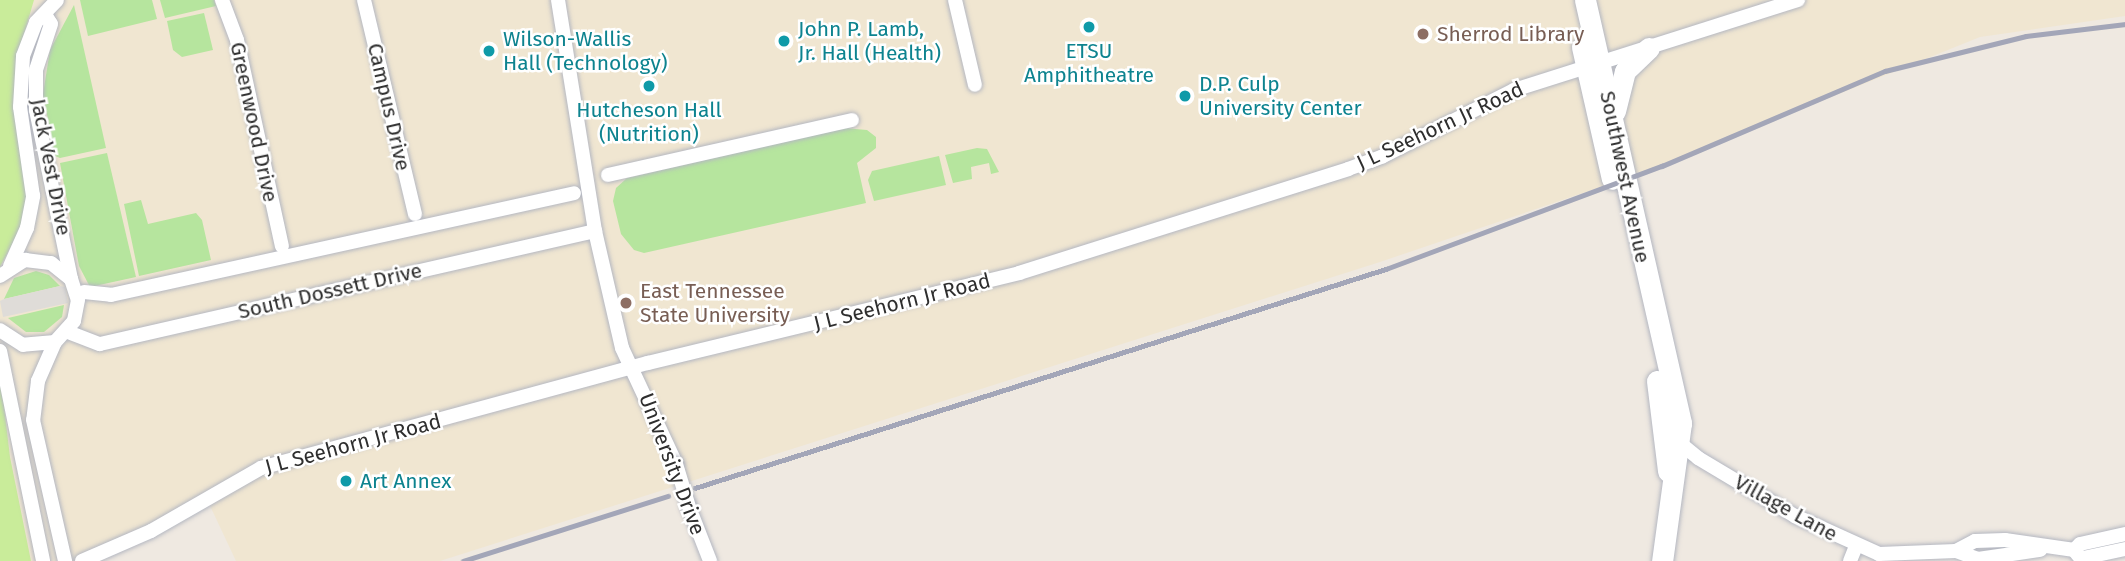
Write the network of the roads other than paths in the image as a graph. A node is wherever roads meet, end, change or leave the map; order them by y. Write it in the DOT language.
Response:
graph roads {
  1 [pos="57,0"];
  2 [pos="222,0"];
  3 [pos="363,0"];
  4 [pos="558,0"];
  5 [pos="954,0"];
  6 [pos="1571,0"];
  7 [pos="1585,0"];
  8 [pos="1798,0"];
  9 [pos="46,16"];
  10 [pos="1648,48"];
  11 [pos="1592,65"];
  12 [pos="975,85"];
  13 [pos="852,120"];
  14 [pos="1614,123"];
  15 [pos="608,175"];
  16 [pos="574,193"];
  17 [pos="415,214"];
  18 [pos="595,232"];
  19 [pos="282,246"];
  20 [pos="5,271"];
  21 [pos="71,279"];
  22 [pos="84,292"];
  23 [pos="0,330"];
  24 [pos="68,332"];
  25 [pos="55,342"];
  26 [pos="0,351"];
  27 [pos="631,369"];
  28 [pos="1674,444"];
  29 [pos="2125,534"];
  30 [pos="1856,546"];
  31 [pos="2125,549"];
  32 [pos="2080,553"];
  33 [pos="43,561"];
  34 [pos="65,561"];
  35 [pos="82,561"];
  36 [pos="709,561"];
  37 [pos="1662,561"];
  38 [pos="1850,561"];
  1 -- 9 [label="street, Jack Vest Drive"];
  2 -- 19 [label="street, Greenwood Drive"];
  3 -- 17 [label="street, Campus Drive"];
  4 -- 18 [label="street, University Drive"];
  5 -- 12 [label="street"];
  6 -- 11 [label="street"];
  7 -- 11 [label="street"];
  8 -- 10 [label="street, Southwest Avenue"];
  9 -- 20 [label="street, Jack Vest Drive"];
  9 -- 21 [label="street, Jack Vest Drive"];
  10 -- 11 [label="street, Southwest Avenue"];
  10 -- 14 [label="street"];
  11 -- 14 [label="street, Southwest Avenue"];
  11 -- 27 [label="street, J L Seehorn Jr Road"];
  11 -- 28 [label="street, Southwest Avenue"];
  13 -- 15 [label="street"];
  14 -- 28 [label="street, Southwest Avenue"];
  16 -- 22 [label="street"];
  18 -- 24 [label="street, South Dossett Drive"];
  18 -- 27 [label="street, University Drive"];
  20 -- 21 [label="street"];
  21 -- 24 [label="street, Jack Vest Drive"];
  23 -- 25 [label="street"];
  24 -- 25 [label="street"];
  25 -- 34 [label="street"];
  26 -- 33 [label="street"];
  27 -- 35 [label="street, J L Seehorn Jr Road"];
  27 -- 36 [label="street, University Drive, bridge"];
  28 -- 30 [label="street, Village Lane"];
  28 -- 37 [label="street, Southwest Avenue"];
  29 -- 32 [label="street, Village Lane"];
  30 -- 32 [label="street, Village Lane"];
  30 -- 38 [label="street"];
  31 -- 32 [label="street, Village Lane"];
}
